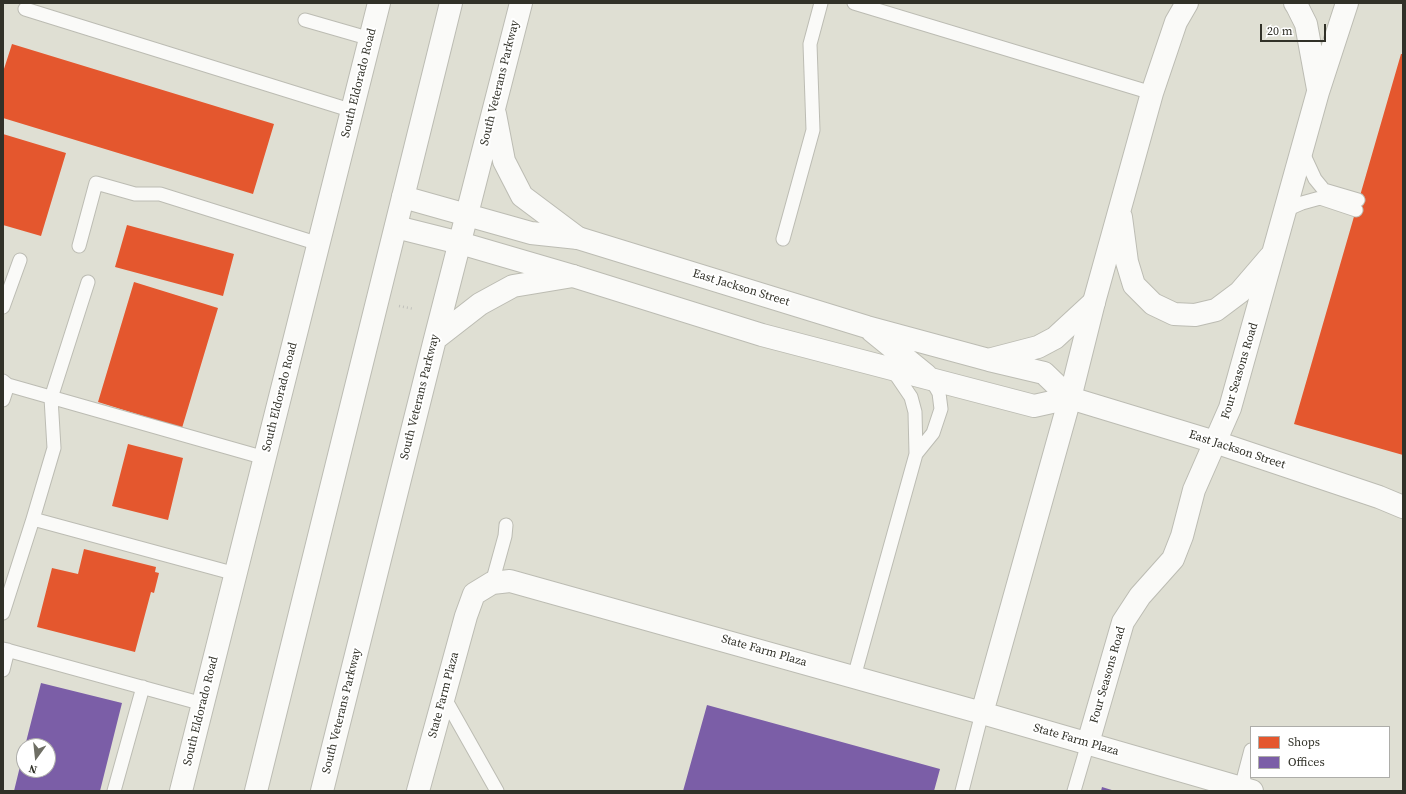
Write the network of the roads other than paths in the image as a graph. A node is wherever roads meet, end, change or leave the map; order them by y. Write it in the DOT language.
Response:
graph roads {
  1 [pos="380,3"];
  2 [pos="451,3"];
  3 [pos="521,3"];
  4 [pos="821,3"];
  5 [pos="854,3"];
  6 [pos="1187,3"];
  7 [pos="1295,3"];
  8 [pos="1347,3"];
  9 [pos="25,9"];
  10 [pos="305,20"];
  11 [pos="371,39"];
  12 [pos="1318,92"];
  13 [pos="1152,93"];
  14 [pos="494,109"];
  15 [pos="352,111"];
  16 [pos="1302,151"];
  17 [pos="403,197"];
  18 [pos="1120,208"];
  19 [pos="1286,210"];
  20 [pos="467,215"];
  21 [pos="396,227"];
  22 [pos="578,238"];
  23 [pos="783,239"];
  24 [pos="460,243"];
  25 [pos="319,244"];
  26 [pos="79,246"];
  27 [pos="1274,252"];
  28 [pos="20,260"];
  29 [pos="573,276"];
  30 [pos="88,282"];
  31 [pos="1094,302"];
  32 [pos="3,307"];
  33 [pos="867,327"];
  34 [pos="435,339"];
  35 [pos="989,360"];
  36 [pos="892,369"];
  37 [pos="931,380"];
  38 [pos="5,383"];
  39 [pos="51,398"];
  40 [pos="1070,398"];
  41 [pos="3,400"];
  42 [pos="1215,442"];
  43 [pos="916,454"];
  44 [pos="265,458"];
  45 [pos="1403,507"];
  46 [pos="33,519"];
  47 [pos="506,525"];
  48 [pos="236,574"];
  49 [pos="492,583"];
  50 [pos="3,613"];
  51 [pos="6,649"];
  52 [pos="3,670"];
  53 [pos="854,677"];
  54 [pos="143,687"];
  55 [pos="444,697"];
  56 [pos="203,704"];
  57 [pos="982,712"];
  58 [pos="1088,743"];
  59 [pos="1250,758"];
  60 [pos="1246,789"];
  61 [pos="114,791"];
  62 [pos="181,791"];
  63 [pos="256,791"];
  64 [pos="322,791"];
  65 [pos="418,791"];
  66 [pos="497,791"];
  67 [pos="962,791"];
  68 [pos="1074,791"];
  1 -- 11 [label="main road, South Eldorado Road"];
  2 -- 17 [label="main road"];
  3 -- 14 [label="main road, South Veterans Parkway"];
  4 -- 23 [label="lane"];
  5 -- 13 [label="lane"];
  6 -- 13 [label="main road"];
  7 -- 12 [label="main road"];
  8 -- 12 [label="main road, Four Seasons Road"];
  9 -- 15 [label="lane"];
  10 -- 11 [label="lane"];
  11 -- 15 [label="main road, South Eldorado Road"];
  12 -- 16 [label="main road, Four Seasons Road"];
  13 -- 18 [label="main road"];
  14 -- 20 [label="main road, South Veterans Parkway"];
  14 -- 22 [label="main road"];
  15 -- 25 [label="main road, South Eldorado Road"];
  16 -- 19 [label="main road, Four Seasons Road"];
  16 -- 19 [label="lane"];
  17 -- 20 [label="main road, East Jackson Street"];
  17 -- 21 [label="main road"];
  18 -- 27 [label="main road"];
  18 -- 31 [label="main road"];
  19 -- 27 [label="main road, Four Seasons Road"];
  20 -- 22 [label="main road, East Jackson Street"];
  20 -- 24 [label="main road, South Veterans Parkway"];
  21 -- 24 [label="main road, East Jackson Street"];
  21 -- 63 [label="main road"];
  22 -- 33 [label="main road, East Jackson Street"];
  24 -- 29 [label="main road, East Jackson Street"];
  24 -- 34 [label="main road, South Veterans Parkway"];
  25 -- 26 [label="lane"];
  25 -- 44 [label="main road, South Eldorado Road"];
  27 -- 42 [label="main road, Four Seasons Road"];
  28 -- 32 [label="lane"];
  29 -- 34 [label="main road"];
  29 -- 36 [label="main road, East Jackson Street"];
  30 -- 39 [label="lane"];
  31 -- 35 [label="main road"];
  31 -- 40 [label="main road"];
  33 -- 35 [label="main road, East Jackson Street"];
  33 -- 37 [label="main road"];
  34 -- 64 [label="main road, South Veterans Parkway"];
  35 -- 40 [label="main road, East Jackson Street"];
  36 -- 37 [label="main road, East Jackson Street"];
  36 -- 43 [label="lane"];
  37 -- 40 [label="main road, East Jackson Street"];
  37 -- 43 [label="lane"];
  38 -- 39 [label="lane"];
  38 -- 41 [label="lane"];
  39 -- 44 [label="lane"];
  39 -- 46 [label="lane"];
  40 -- 42 [label="main road, East Jackson Street"];
  40 -- 57 [label="main road"];
  42 -- 45 [label="main road, East Jackson Street"];
  42 -- 58 [label="main road, Four Seasons Road"];
  43 -- 53 [label="lane"];
  44 -- 48 [label="main road, South Eldorado Road"];
  46 -- 48 [label="lane"];
  46 -- 50 [label="lane"];
  47 -- 49 [label="lane"];
  48 -- 56 [label="main road, South Eldorado Road"];
  49 -- 53 [label="main road, State Farm Plaza"];
  49 -- 55 [label="main road, State Farm Plaza"];
  51 -- 52 [label="lane"];
  51 -- 54 [label="lane"];
  53 -- 57 [label="main road, State Farm Plaza"];
  54 -- 56 [label="lane"];
  54 -- 61 [label="lane"];
  55 -- 65 [label="main road, State Farm Plaza"];
  55 -- 66 [label="lane"];
  56 -- 62 [label="main road, South Eldorado Road"];
  57 -- 58 [label="main road, State Farm Plaza"];
  57 -- 67 [label="lane"];
  58 -- 60 [label="main road, State Farm Plaza"];
  58 -- 68 [label="lane"];
  59 -- 60 [label="lane"];
}
